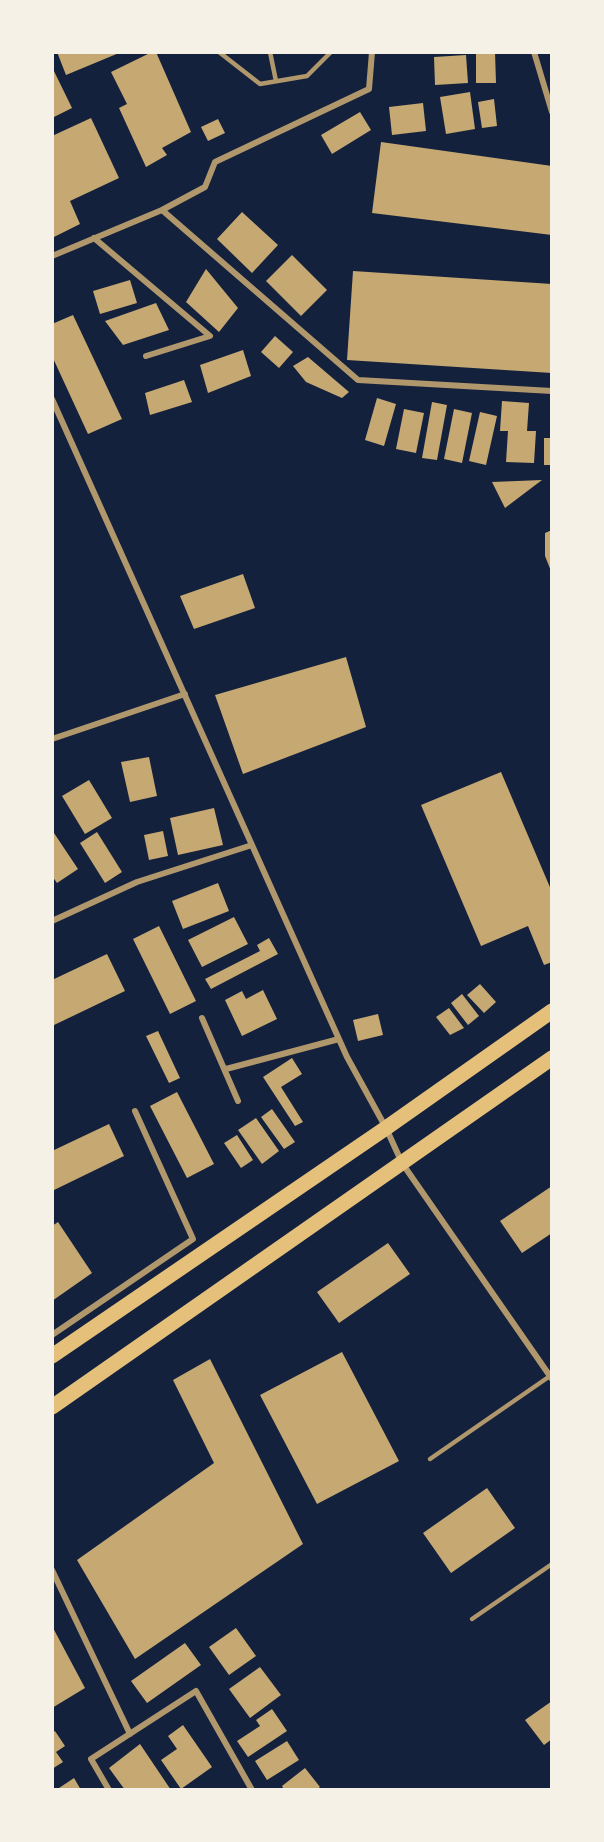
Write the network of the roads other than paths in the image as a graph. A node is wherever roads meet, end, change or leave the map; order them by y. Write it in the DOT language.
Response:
graph roads {
  1 [pos="219,52"];
  2 [pos="270,52"];
  3 [pos="331,52"];
  4 [pos="372,52"];
  5 [pos="534,52"];
  6 [pos="276,81"];
  7 [pos="552,112"];
  8 [pos="162,210"];
  9 [pos="94,238"];
  10 [pos="52,256"];
  11 [pos="146,356"];
  12 [pos="552,391"];
  13 [pos="52,399"];
  14 [pos="185,694"];
  15 [pos="52,740"];
  16 [pos="252,845"];
  17 [pos="52,921"];
  18 [pos="552,1011"];
  19 [pos="202,1018"];
  20 [pos="339,1039"];
  21 [pos="552,1058"];
  22 [pos="225,1069"];
  23 [pos="238,1101"];
  24 [pos="135,1111"];
  25 [pos="386,1128"];
  26 [pos="402,1163"];
  27 [pos="52,1335"];
  28 [pos="52,1356"];
  29 [pos="551,1378"];
  30 [pos="52,1407"];
  31 [pos="430,1460"];
  32 [pos="552,1564"];
  33 [pos="52,1570"];
  34 [pos="472,1619"];
  35 [pos="130,1734"];
  36 [pos="109,1790"];
  37 [pos="252,1790"];
  1 -- 6 [label="lane"];
  2 -- 6 [label="lane"];
  3 -- 6 [label="lane"];
  4 -- 8 [label="street"];
  5 -- 7 [label="street"];
  8 -- 9 [label="street"];
  8 -- 12 [label="street"];
  9 -- 10 [label="street"];
  9 -- 11 [label="street"];
  13 -- 14 [label="street"];
  14 -- 15 [label="street"];
  14 -- 16 [label="street"];
  16 -- 17 [label="street"];
  16 -- 20 [label="street"];
  18 -- 25 [label="main road"];
  19 -- 22 [label="street"];
  20 -- 22 [label="street"];
  20 -- 25 [label="street"];
  21 -- 26 [label="main road"];
  22 -- 23 [label="street"];
  24 -- 27 [label="street"];
  25 -- 26 [label="street"];
  25 -- 28 [label="main road"];
  26 -- 29 [label="street"];
  26 -- 30 [label="main road"];
  29 -- 31 [label="lane"];
  32 -- 34 [label="lane"];
  33 -- 35 [label="street"];
  35 -- 36 [label="street"];
  35 -- 37 [label="street"];
}
